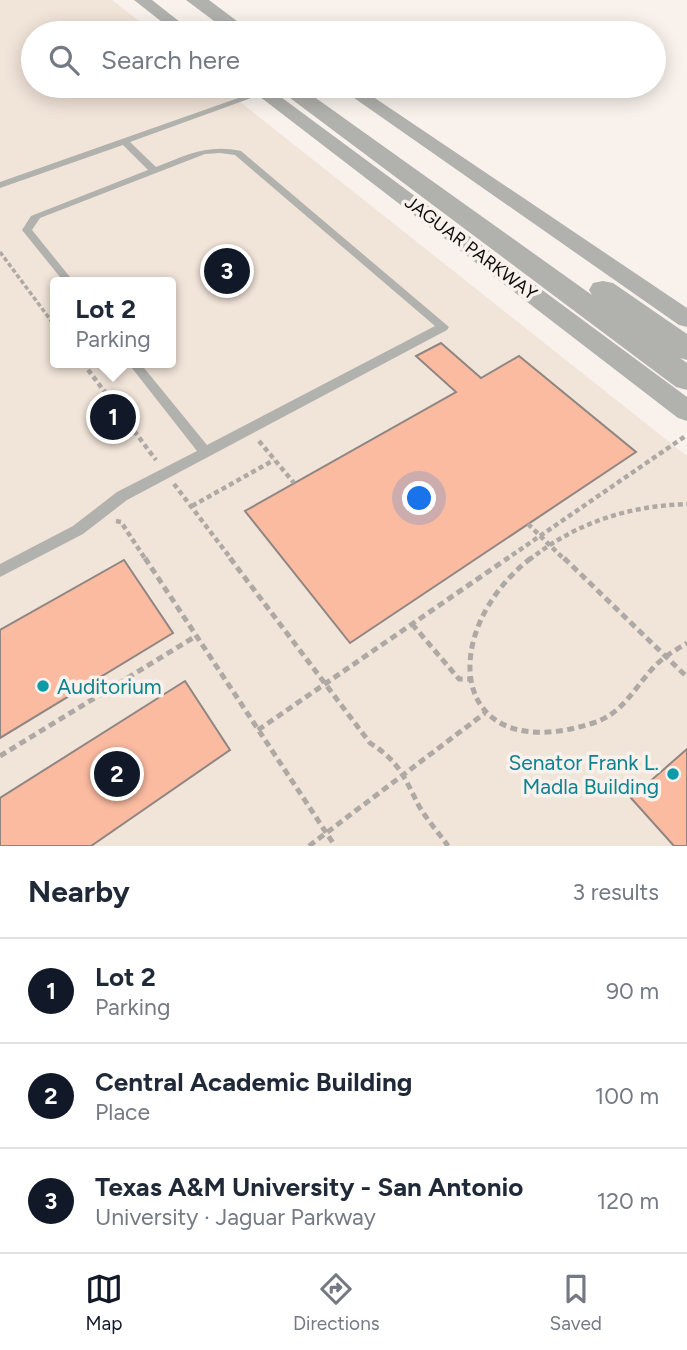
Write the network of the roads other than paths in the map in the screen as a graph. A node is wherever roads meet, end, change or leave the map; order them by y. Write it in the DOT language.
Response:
graph roads {
  1 [pos="142,0"];
  2 [pos="168,0"];
  3 [pos="196,0"];
  4 [pos="170,21"];
  5 [pos="197,21"];
  6 [pos="226,21"];
  7 [pos="242,98"];
  8 [pos="285,98"];
  9 [pos="288,98"];
  10 [pos="334,98"];
  11 [pos="364,98"];
  12 [pos="124,141"];
  13 [pos="154,170"];
  14 [pos="0,185"];
  15 [pos="442,226"];
  16 [pos="499,242"];
  17 [pos="65,277"];
  18 [pos="687,319"];
  19 [pos="687,349"];
  20 [pos="138,368"];
  21 [pos="687,379"];
  22 [pos="687,411"];
  23 [pos="206,453"];
  24 [pos="0,571"];
  1 -- 4 [label="street"];
  2 -- 5 [label="street"];
  3 -- 6 [label="street"];
  7 -- 12 [label="lane"];
  8 -- 15 [label="street, JAGUAR PARKWAY"];
  9 -- 16 [label="street, JAGUAR PARKWAY"];
  10 -- 19 [label="street"];
  11 -- 18 [label="street"];
  12 -- 13 [label="lane"];
  12 -- 14 [label="lane"];
  13 -- 17 [label="lane"];
  13 -- 23 [label="lane"];
  15 -- 16 [label="street"];
  15 -- 22 [label="street, JAGUAR PARKWAY"];
  16 -- 21 [label="street, JAGUAR PARKWAY"];
  20 -- 23 [label="lane"];
  23 -- 24 [label="lane"];
}
